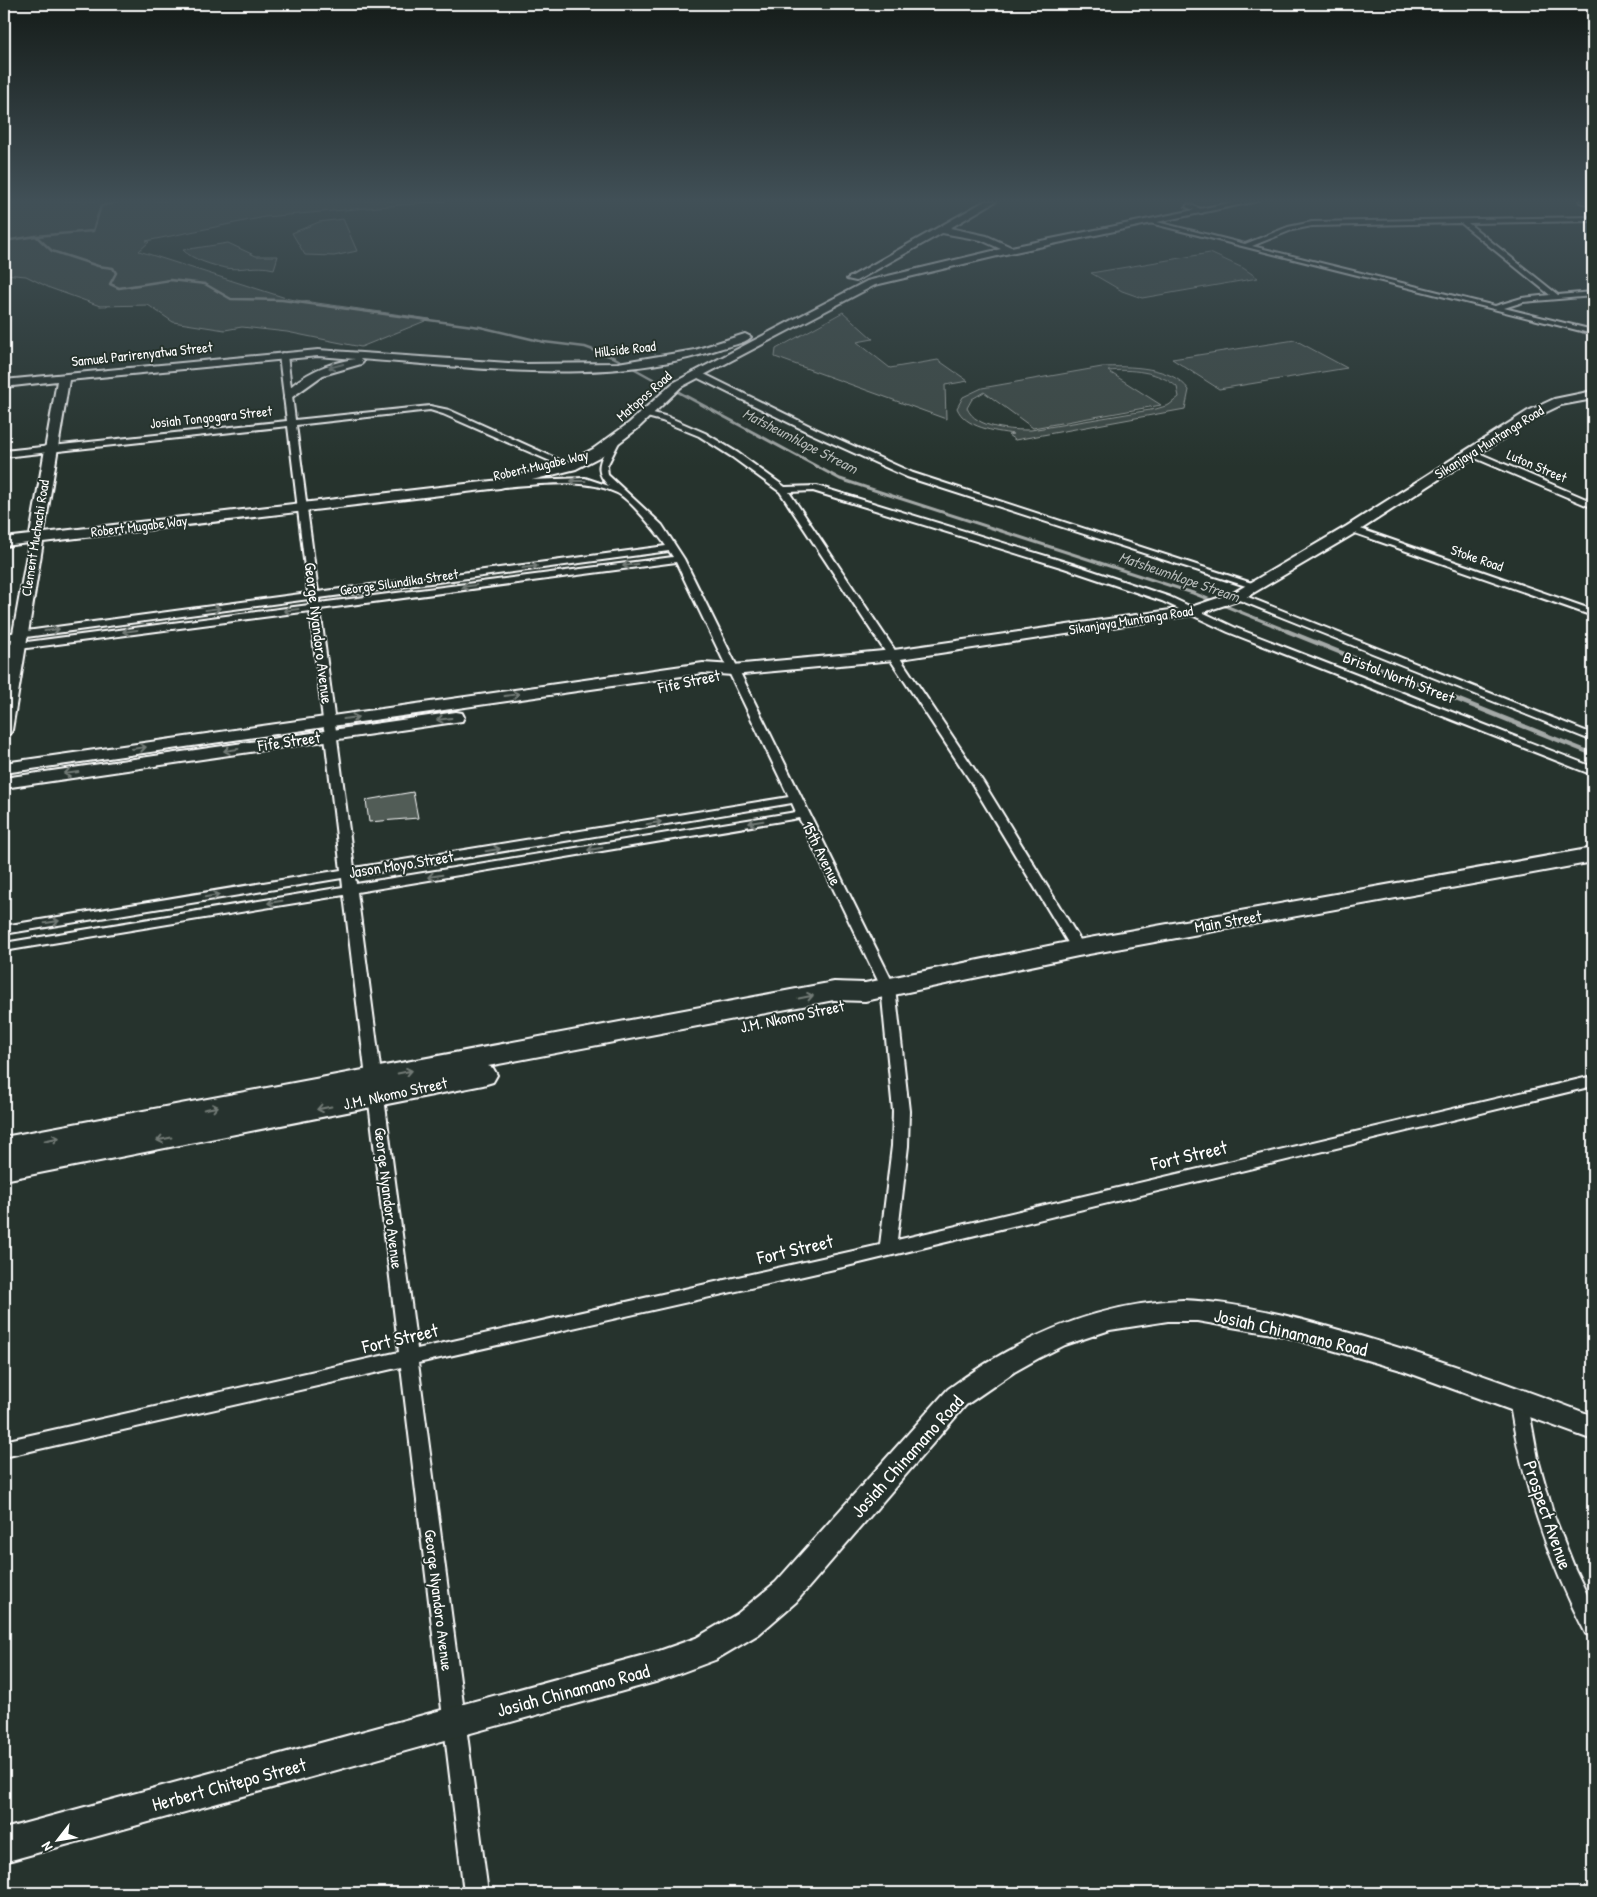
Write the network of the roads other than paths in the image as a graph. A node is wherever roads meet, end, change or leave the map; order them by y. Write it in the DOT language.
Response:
graph roads {
  1 [pos="857,290"];
  2 [pos="1423,290"];
  3 [pos="1547,290"];
  4 [pos="1593,294"];
  5 [pos="1556,297"];
  6 [pos="1495,308"];
  7 [pos="782,317"];
  8 [pos="1593,332"];
  9 [pos="283,355"];
  10 [pos="437,361"];
  11 [pos="697,374"];
  12 [pos="64,377"];
  13 [pos="4,383"];
  14 [pos="1593,395"];
  15 [pos="288,396"];
  16 [pos="646,414"];
  17 [pos="292,423"];
  18 [pos="616,440"];
  19 [pos="50,449"];
  20 [pos="598,452"];
  21 [pos="1471,453"];
  22 [pos="4,454"];
  23 [pos="560,462"];
  24 [pos="500,484"];
  25 [pos="783,490"];
  26 [pos="624,494"];
  27 [pos="302,503"];
  28 [pos="1593,505"];
  29 [pos="1352,529"];
  30 [pos="4,534"];
  31 [pos="36,534"];
  32 [pos="4,542"];
  33 [pos="676,553"];
  34 [pos="1254,585"];
  35 [pos="1234,597"];
  36 [pos="315,601"];
  37 [pos="1199,610"];
  38 [pos="1593,613"];
  39 [pos="4,637"];
  40 [pos="14,643"];
  41 [pos="894,656"];
  42 [pos="733,670"];
  43 [pos="331,728"];
  44 [pos="4,730"];
  45 [pos="1593,738"];
  46 [pos="4,768"];
  47 [pos="1593,771"];
  48 [pos="4,783"];
  49 [pos="796,799"];
  50 [pos="804,814"];
  51 [pos="1593,855"];
  52 [pos="349,874"];
  53 [pos="351,890"];
  54 [pos="4,930"];
  55 [pos="4,948"];
  56 [pos="1078,948"];
  57 [pos="876,989"];
  58 [pos="1593,1081"];
  59 [pos="376,1088"];
  60 [pos="4,1148"];
  61 [pos="4,1169"];
  62 [pos="888,1249"];
  63 [pos="409,1357"];
  64 [pos="1518,1399"];
  65 [pos="1593,1428"];
  66 [pos="4,1449"];
  67 [pos="1593,1627"];
  68 [pos="455,1722"];
  69 [pos="4,1846"];
  70 [pos="476,1893"];
  1 -- 11 [label="street, Matopos Road"];
  2 -- 6 [label="street"];
  3 -- 5 [label="street"];
  4 -- 5 [label="street"];
  5 -- 6 [label="street"];
  6 -- 8 [label="street"];
  7 -- 10 [label="street, Hillside Road"];
  9 -- 10 [label="street, Hillside Road"];
  9 -- 12 [label="street, Samuel Parirenyatwa Street"];
  9 -- 15 [label="street, George Nyandoro Avenue"];
  10 -- 15 [label="street, one-way"];
  11 -- 16 [label="street, Matopos Road"];
  11 -- 34 [label="street"];
  12 -- 13 [label="street, Samuel Parirenyatwa Street"];
  12 -- 19 [label="street, Clement Muchachi Road"];
  14 -- 21 [label="street, Sikanjaya Muntanga Road"];
  15 -- 17 [label="street, George Nyandoro Avenue"];
  16 -- 18 [label="street, Matopos Road"];
  16 -- 25 [label="street"];
  17 -- 19 [label="street, Josiah Tongogara Street"];
  17 -- 23 [label="street, Josiah Tongogara Street"];
  17 -- 27 [label="street, George Nyandoro Avenue"];
  18 -- 20 [label="street, Matopos Road"];
  18 -- 26 [label="street, 15th Avenue"];
  19 -- 22 [label="street, Josiah Tongogara Street"];
  19 -- 31 [label="street, Clement Muchachi Road"];
  20 -- 23 [label="street, Robert Mugabe Way"];
  20 -- 24 [label="street, Robert Mugabe Way"];
  21 -- 28 [label="street, Luton Street"];
  21 -- 29 [label="street, Sikanjaya Muntanga Road"];
  23 -- 27 [label="street, Robert Mugabe Way"];
  26 -- 24 [label="street, 15th Avenue, one-way"];
  24 -- 27 [label="street, Robert Mugabe Way"];
  25 -- 37 [label="street, Bristol North Street"];
  25 -- 41 [label="street"];
  26 -- 33 [label="street, 15th Avenue"];
  27 -- 31 [label="street, Robert Mugabe Way"];
  27 -- 36 [label="street, George Nyandoro Avenue"];
  29 -- 34 [label="street, Sikanjaya Muntanga Road"];
  29 -- 38 [label="street, Stoke Road"];
  30 -- 31 [label="street, Robert Mugabe Way"];
  31 -- 32 [label="street, Robert Mugabe Way"];
  31 -- 40 [label="street, Clement Muchachi Road"];
  33 -- 36 [label="street, George Silundika Street"];
  33 -- 42 [label="street, 15th Avenue"];
  34 -- 35 [label="street, Sikanjaya Muntanga Road"];
  35 -- 37 [label="street, Sikanjaya Muntanga Road"];
  35 -- 45 [label="street"];
  36 -- 40 [label="street, George Silundika Street"];
  36 -- 43 [label="street, George Nyandoro Avenue"];
  37 -- 41 [label="street, Sikanjaya Muntanga Road"];
  37 -- 47 [label="street, Bristol North Street"];
  39 -- 40 [label="street, George Silundika Street"];
  40 -- 44 [label="street, Clement Muchachi Road"];
  41 -- 42 [label="street, Sikanjaya Muntanga Road"];
  41 -- 56 [label="street"];
  42 -- 43 [label="street, Fife Street"];
  42 -- 49 [label="street, 15th Avenue"];
  46 -- 43 [label="street, Fife Street, one-way"];
  43 -- 48 [label="street, Fife Street, one-way"];
  43 -- 52 [label="street, George Nyandoro Avenue"];
  49 -- 50 [label="street, 15th Avenue"];
  52 -- 49 [label="street, Jason Moyo Street, one-way"];
  50 -- 53 [label="street, Jason Moyo Street, one-way"];
  50 -- 57 [label="street, 15th Avenue"];
  51 -- 56 [label="highway, Main Street"];
  52 -- 53 [label="street, George Nyandoro Avenue"];
  54 -- 52 [label="street, Jason Moyo Street, one-way"];
  53 -- 55 [label="street, Jason Moyo Street, one-way"];
  53 -- 59 [label="street, George Nyandoro Avenue"];
  56 -- 57 [label="highway, Main Street"];
  57 -- 59 [label="highway, J.M. Nkomo Street"];
  57 -- 62 [label="street, 15th Avenue"];
  58 -- 62 [label="street, Fort Street"];
  60 -- 59 [label="highway, J.M. Nkomo Street, one-way"];
  59 -- 61 [label="highway, J.M. Nkomo Street, one-way"];
  59 -- 63 [label="street, George Nyandoro Avenue"];
  62 -- 63 [label="street, Fort Street"];
  63 -- 66 [label="street, Fort Street"];
  63 -- 68 [label="street, George Nyandoro Avenue"];
  64 -- 65 [label="street, Josiah Chinamano Road"];
  64 -- 67 [label="street, Prospect Avenue"];
  64 -- 68 [label="street, Josiah Chinamano Road"];
  68 -- 69 [label="street, Herbert Chitepo Street"];
  68 -- 70 [label="street, George Nyandoro Avenue"];
}
